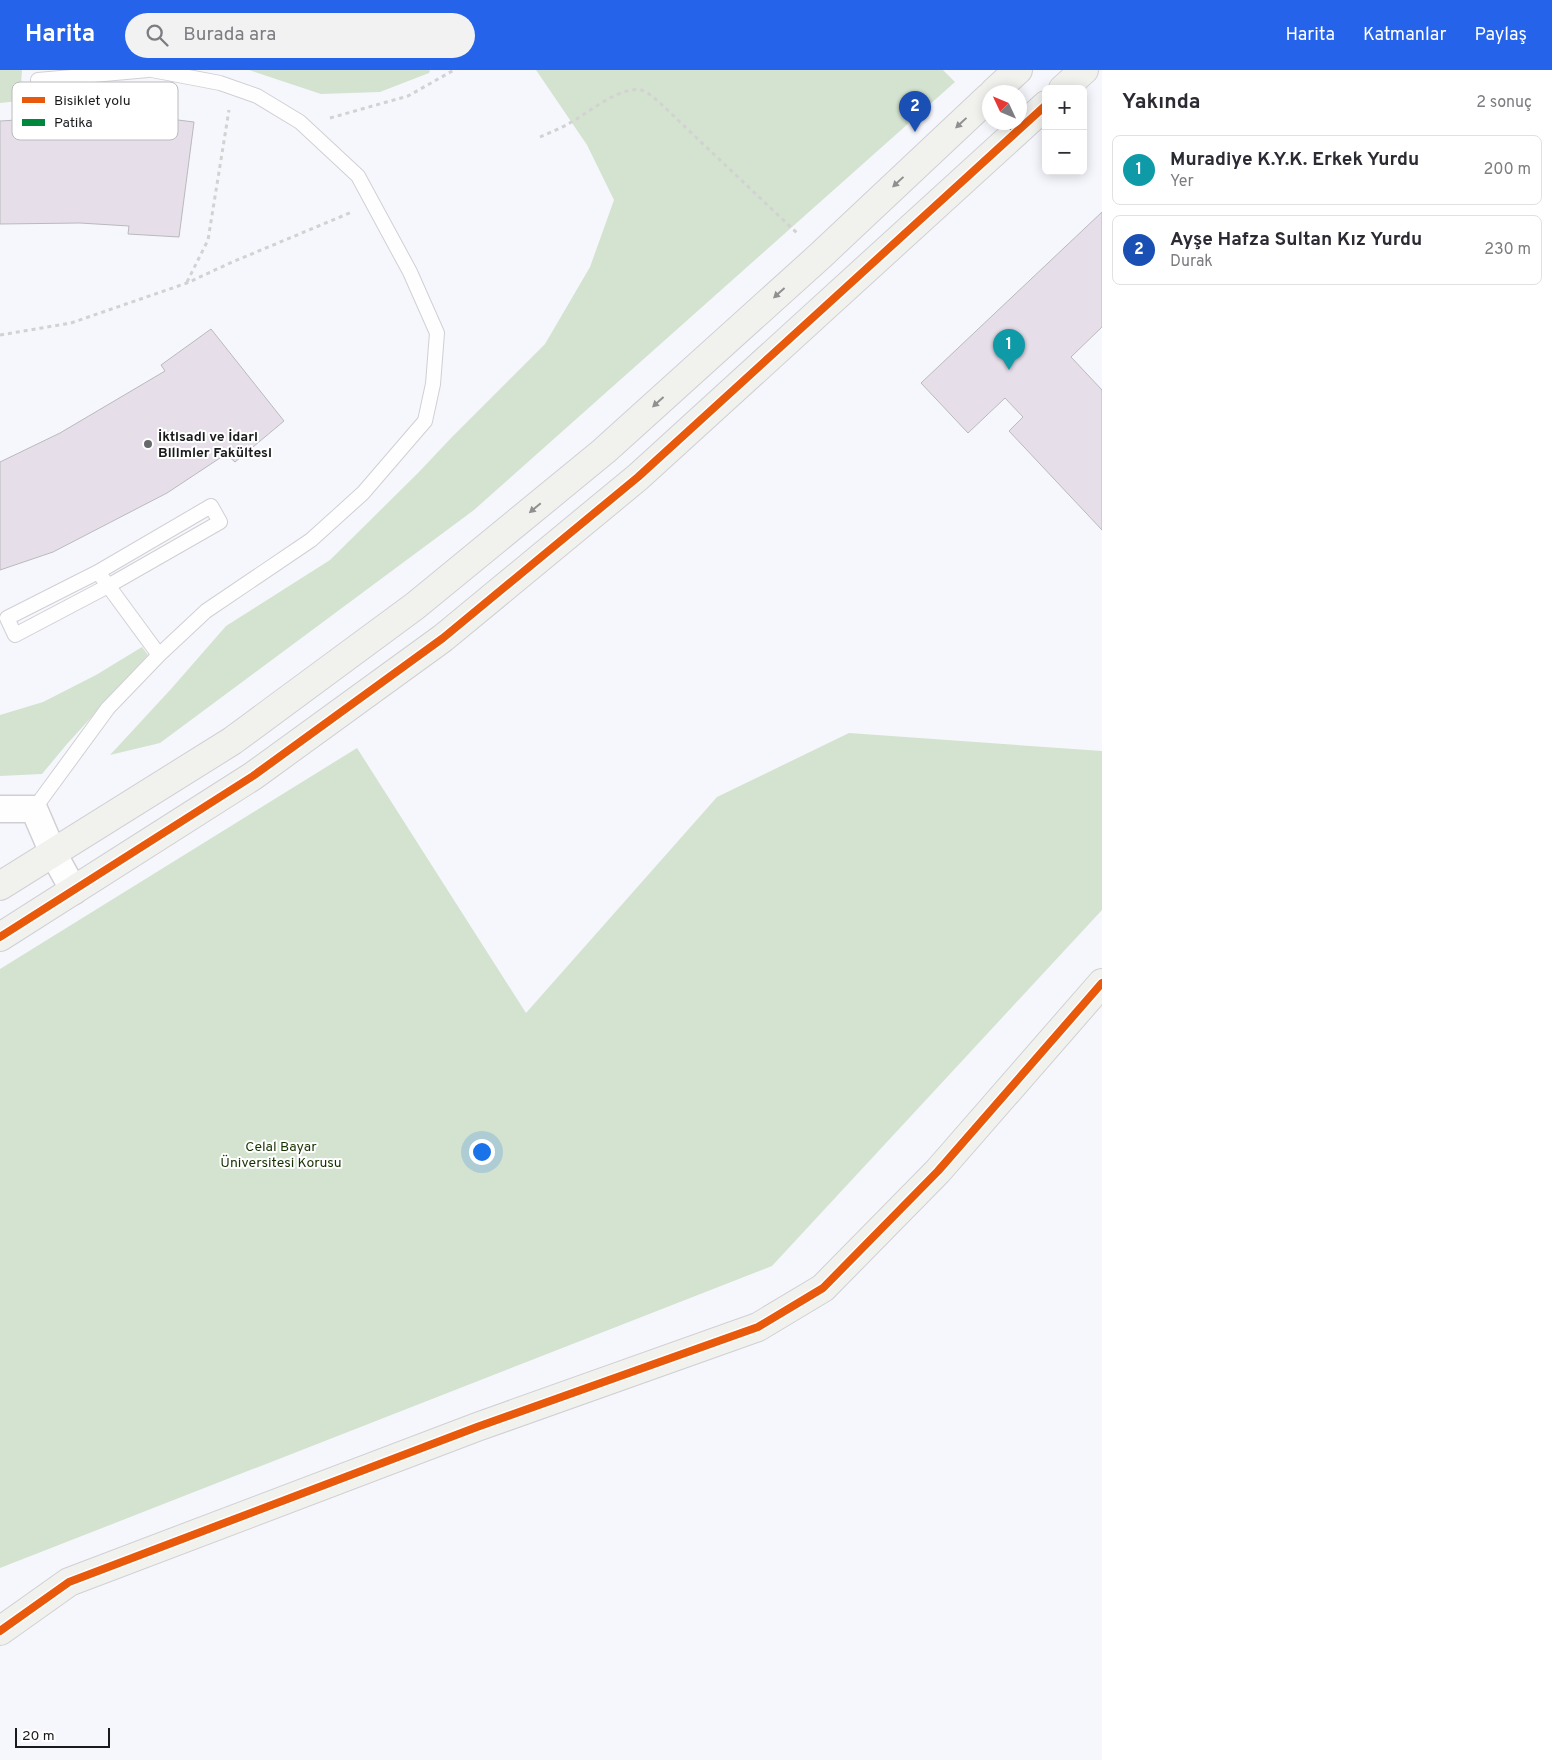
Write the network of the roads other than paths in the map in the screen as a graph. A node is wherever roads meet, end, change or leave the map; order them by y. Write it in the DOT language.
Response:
graph roads {
  1 [pos="150,70"];
  2 [pos="1018,70"];
  3 [pos="1084,70"];
  4 [pos="38,80"];
  5 [pos="1004,85"];
  6 [pos="1068,85"];
  7 [pos="982,106"];
  8 [pos="1042,108"];
  9 [pos="1027,117"];
  10 [pos="1009,130"];
  11 [pos="98,572"];
  12 [pos="108,586"];
  13 [pos="159,655"];
  14 [pos="0,809"];
  15 [pos="34,809"];
  16 [pos="53,854"];
  17 [pos="0,886"];
  18 [pos="74,891"];
  19 [pos="0,937"];
  20 [pos="1102,983"];
  21 [pos="69,1582"];
  22 [pos="0,1610"];
  23 [pos="0,1631"];
  1 -- 4 [label="lane"];
  1 -- 13 [label="lane"];
  2 -- 5 [label="street"];
  3 -- 6 [label="street"];
  7 -- 16 [label="street, one-way"];
  8 -- 9 [label="street"];
  10 -- 18 [label="street"];
  11 -- 12 [label="lane"];
  11 -- 12 [label="lane"];
  11 -- 12 [label="lane"];
  12 -- 13 [label="lane"];
  13 -- 15 [label="lane"];
  14 -- 15 [label="street"];
  15 -- 16 [label="street"];
  16 -- 17 [label="street"];
  16 -- 18 [label="street"];
  18 -- 19 [label="street"];
  20 -- 21 [label="street"];
  21 -- 22 [label="street"];
  21 -- 23 [label="street"];
}
